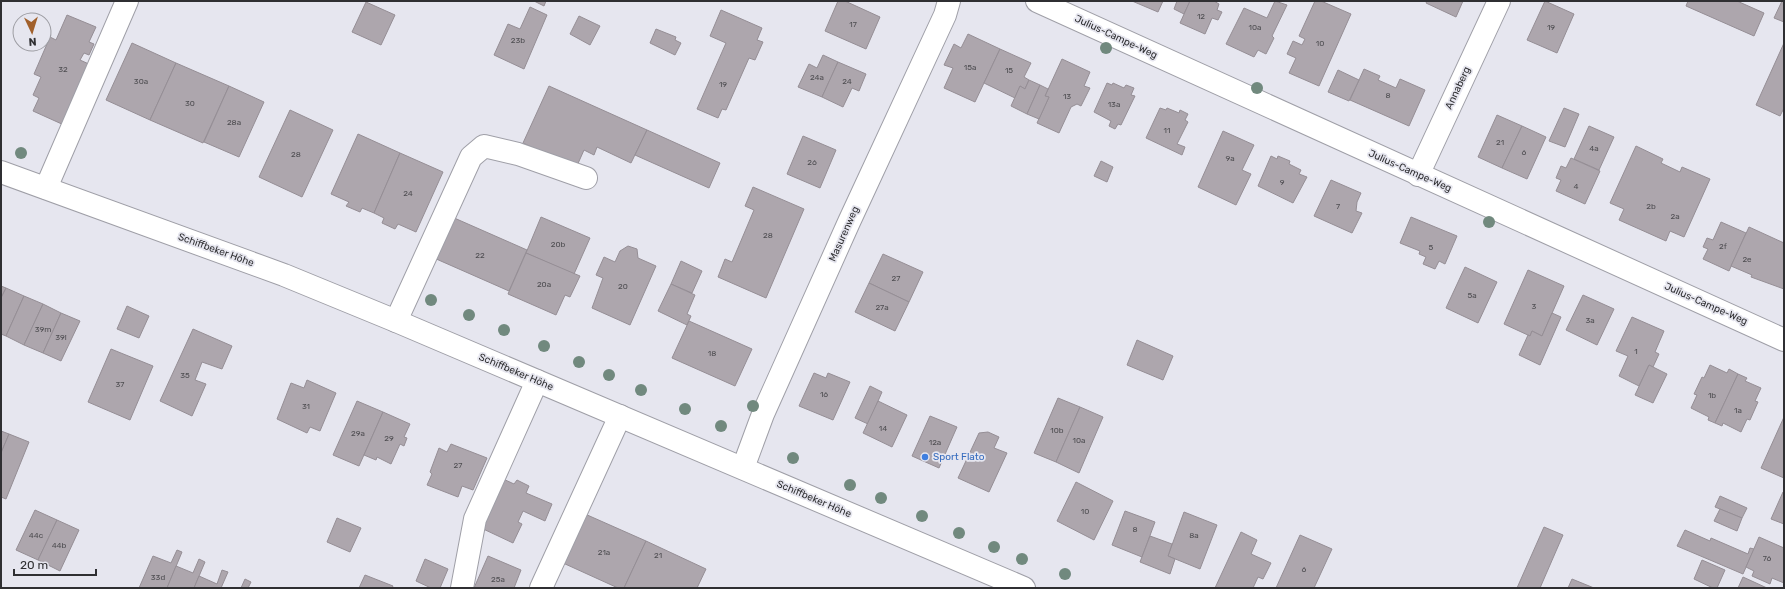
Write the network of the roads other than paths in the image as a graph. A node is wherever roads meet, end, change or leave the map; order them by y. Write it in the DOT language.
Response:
graph roads {
  1 [pos="127,1"];
  2 [pos="949,1"];
  3 [pos="1037,1"];
  4 [pos="1498,1"];
  5 [pos="1,172"];
  6 [pos="1418,175"];
  7 [pos="586,178"];
  8 [pos="46,188"];
  9 [pos="396,321"];
  10 [pos="1784,340"];
  11 [pos="537,381"];
  12 [pos="620,416"];
  13 [pos="743,468"];
  14 [pos="462,588"];
  15 [pos="541,588"];
  16 [pos="1024,588"];
  1 -- 8 [label="street"];
  2 -- 13 [label="street, Masurenweg"];
  3 -- 6 [label="street, Julius-Campe-Weg"];
  4 -- 6 [label="street, Annaberg"];
  5 -- 8 [label="street, Schiffbeker Höhe"];
  6 -- 10 [label="street, Julius-Campe-Weg"];
  7 -- 9 [label="street"];
  8 -- 9 [label="street, Schiffbeker Höhe"];
  9 -- 11 [label="street, Schiffbeker Höhe"];
  11 -- 12 [label="street, Schiffbeker Höhe"];
  11 -- 14 [label="street"];
  12 -- 13 [label="street, Schiffbeker Höhe"];
  12 -- 15 [label="street"];
  13 -- 16 [label="street, Schiffbeker Höhe"];
}
